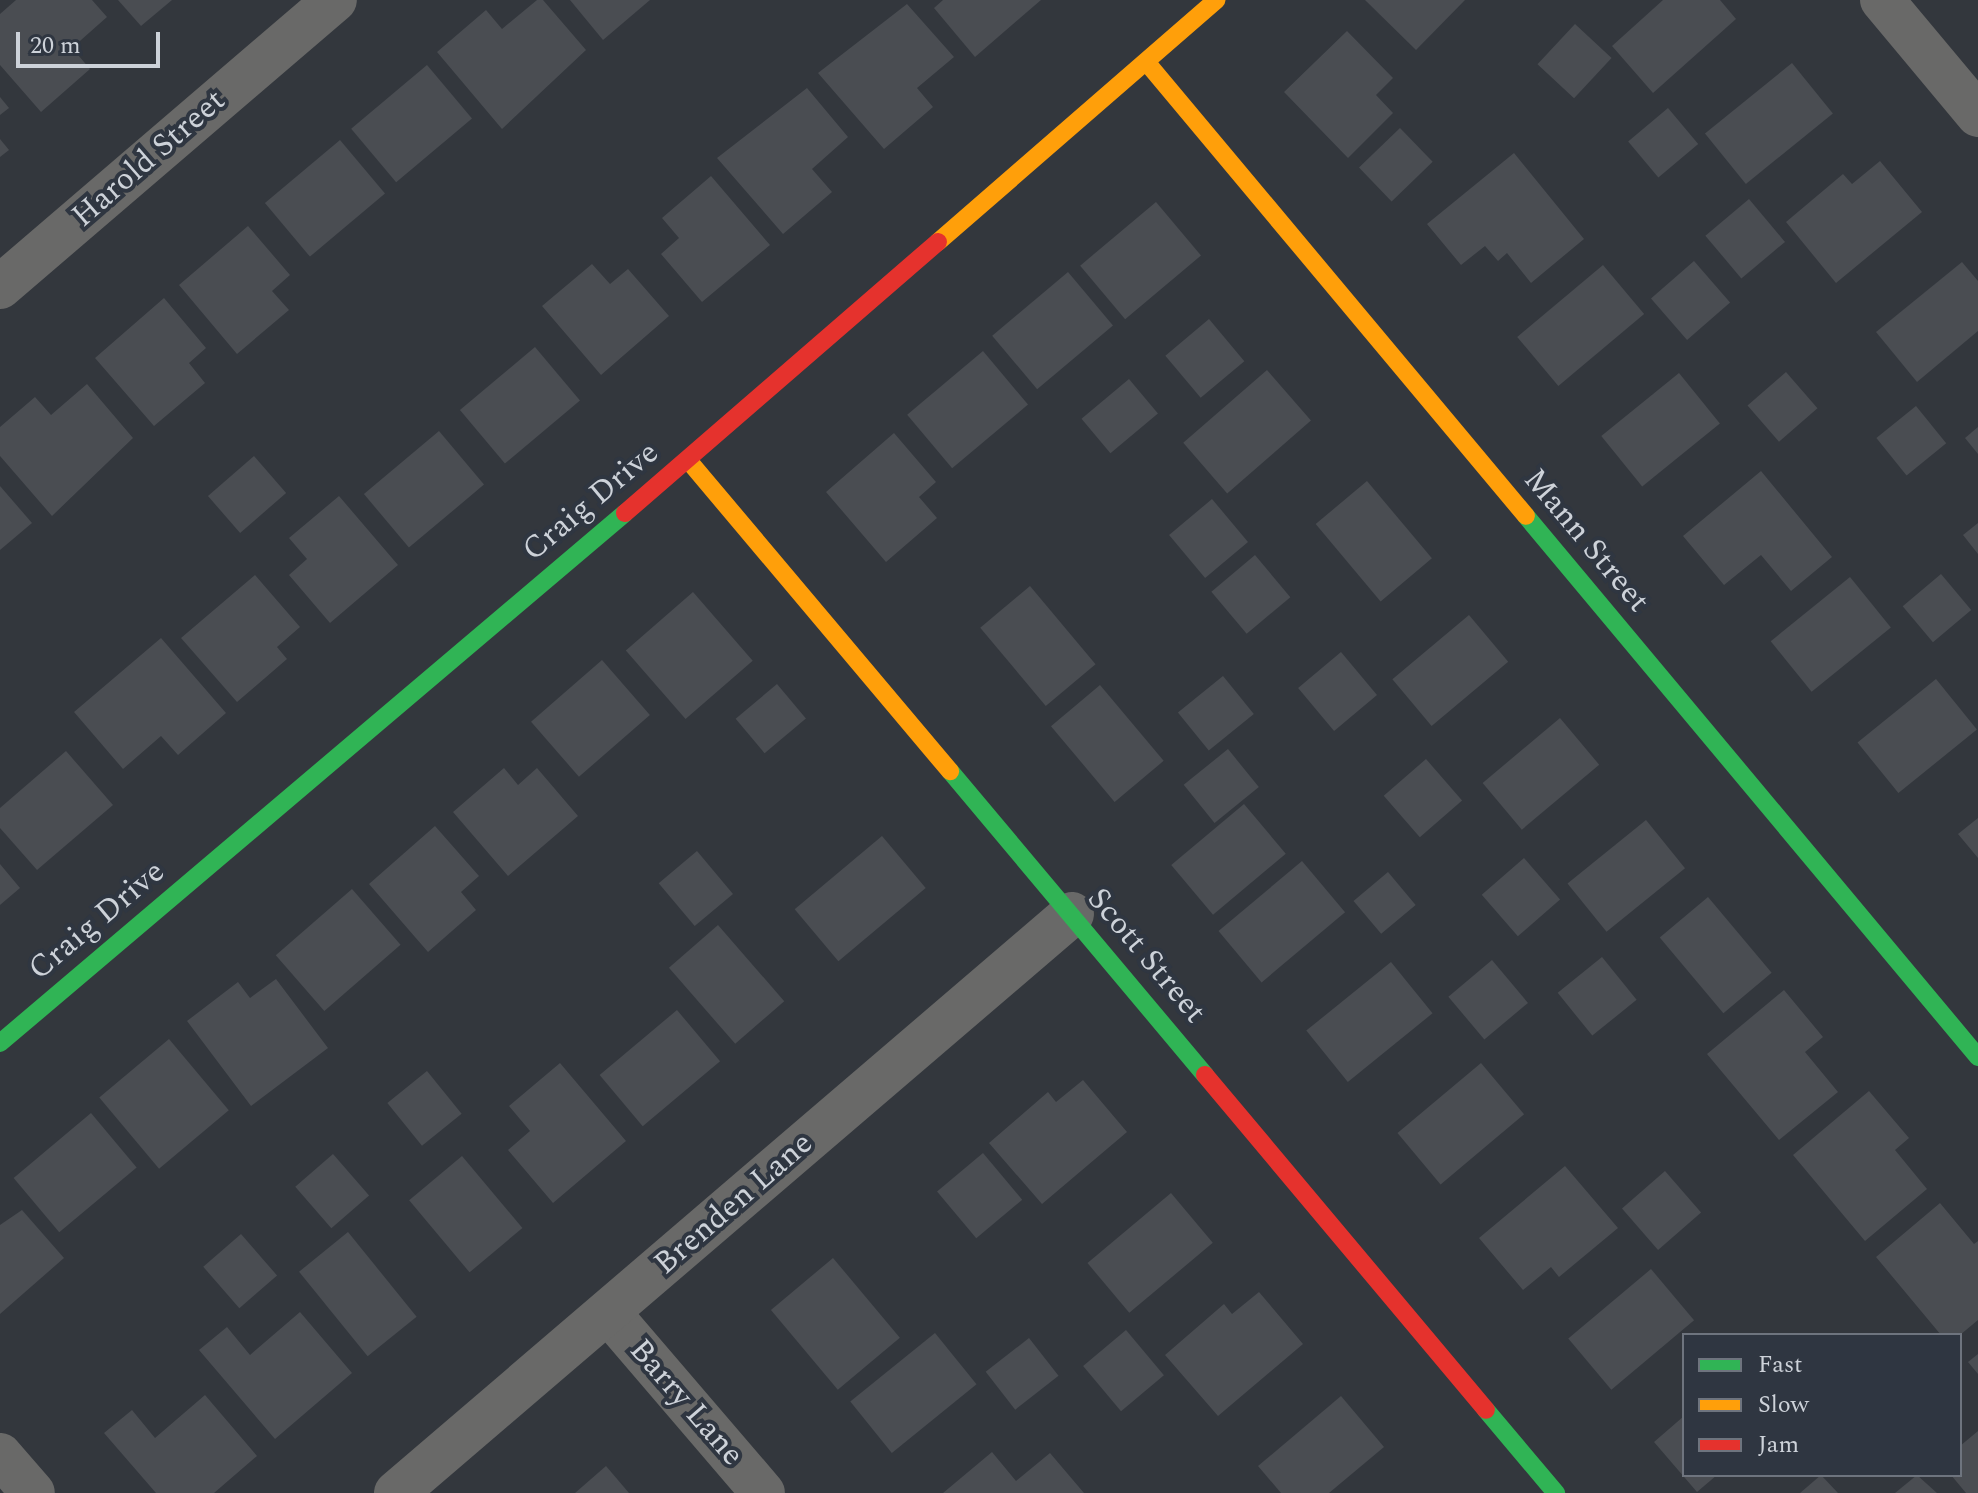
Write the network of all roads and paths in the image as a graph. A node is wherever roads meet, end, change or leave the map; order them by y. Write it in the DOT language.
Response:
graph roads {
  1 [pos="335,0"];
  2 [pos="1216,0"];
  3 [pos="1882,0"];
  4 [pos="1148,64"];
  5 [pos="1978,115"];
  6 [pos="0,287"];
  7 [pos="688,460"];
  8 [pos="1072,914"];
  9 [pos="0,1043"];
  10 [pos="1978,1057"];
  11 [pos="608,1312"];
  12 [pos="0,1455"];
  13 [pos="33,1493"];
  14 [pos="396,1493"];
  15 [pos="763,1493"];
  16 [pos="1556,1493"];
  1 -- 6 [label="street, Harold Street"];
  2 -- 4 [label="street, Craig Drive"];
  3 -- 5 [label="street"];
  4 -- 7 [label="street, Craig Drive"];
  4 -- 10 [label="street, Mann Street"];
  7 -- 8 [label="street, Scott Street"];
  7 -- 9 [label="street, Craig Drive"];
  8 -- 11 [label="street, Brenden Lane"];
  8 -- 16 [label="street, Scott Street"];
  11 -- 14 [label="street, Brenden Lane"];
  11 -- 15 [label="street, Barry Lane"];
  12 -- 13 [label="street"];
}
